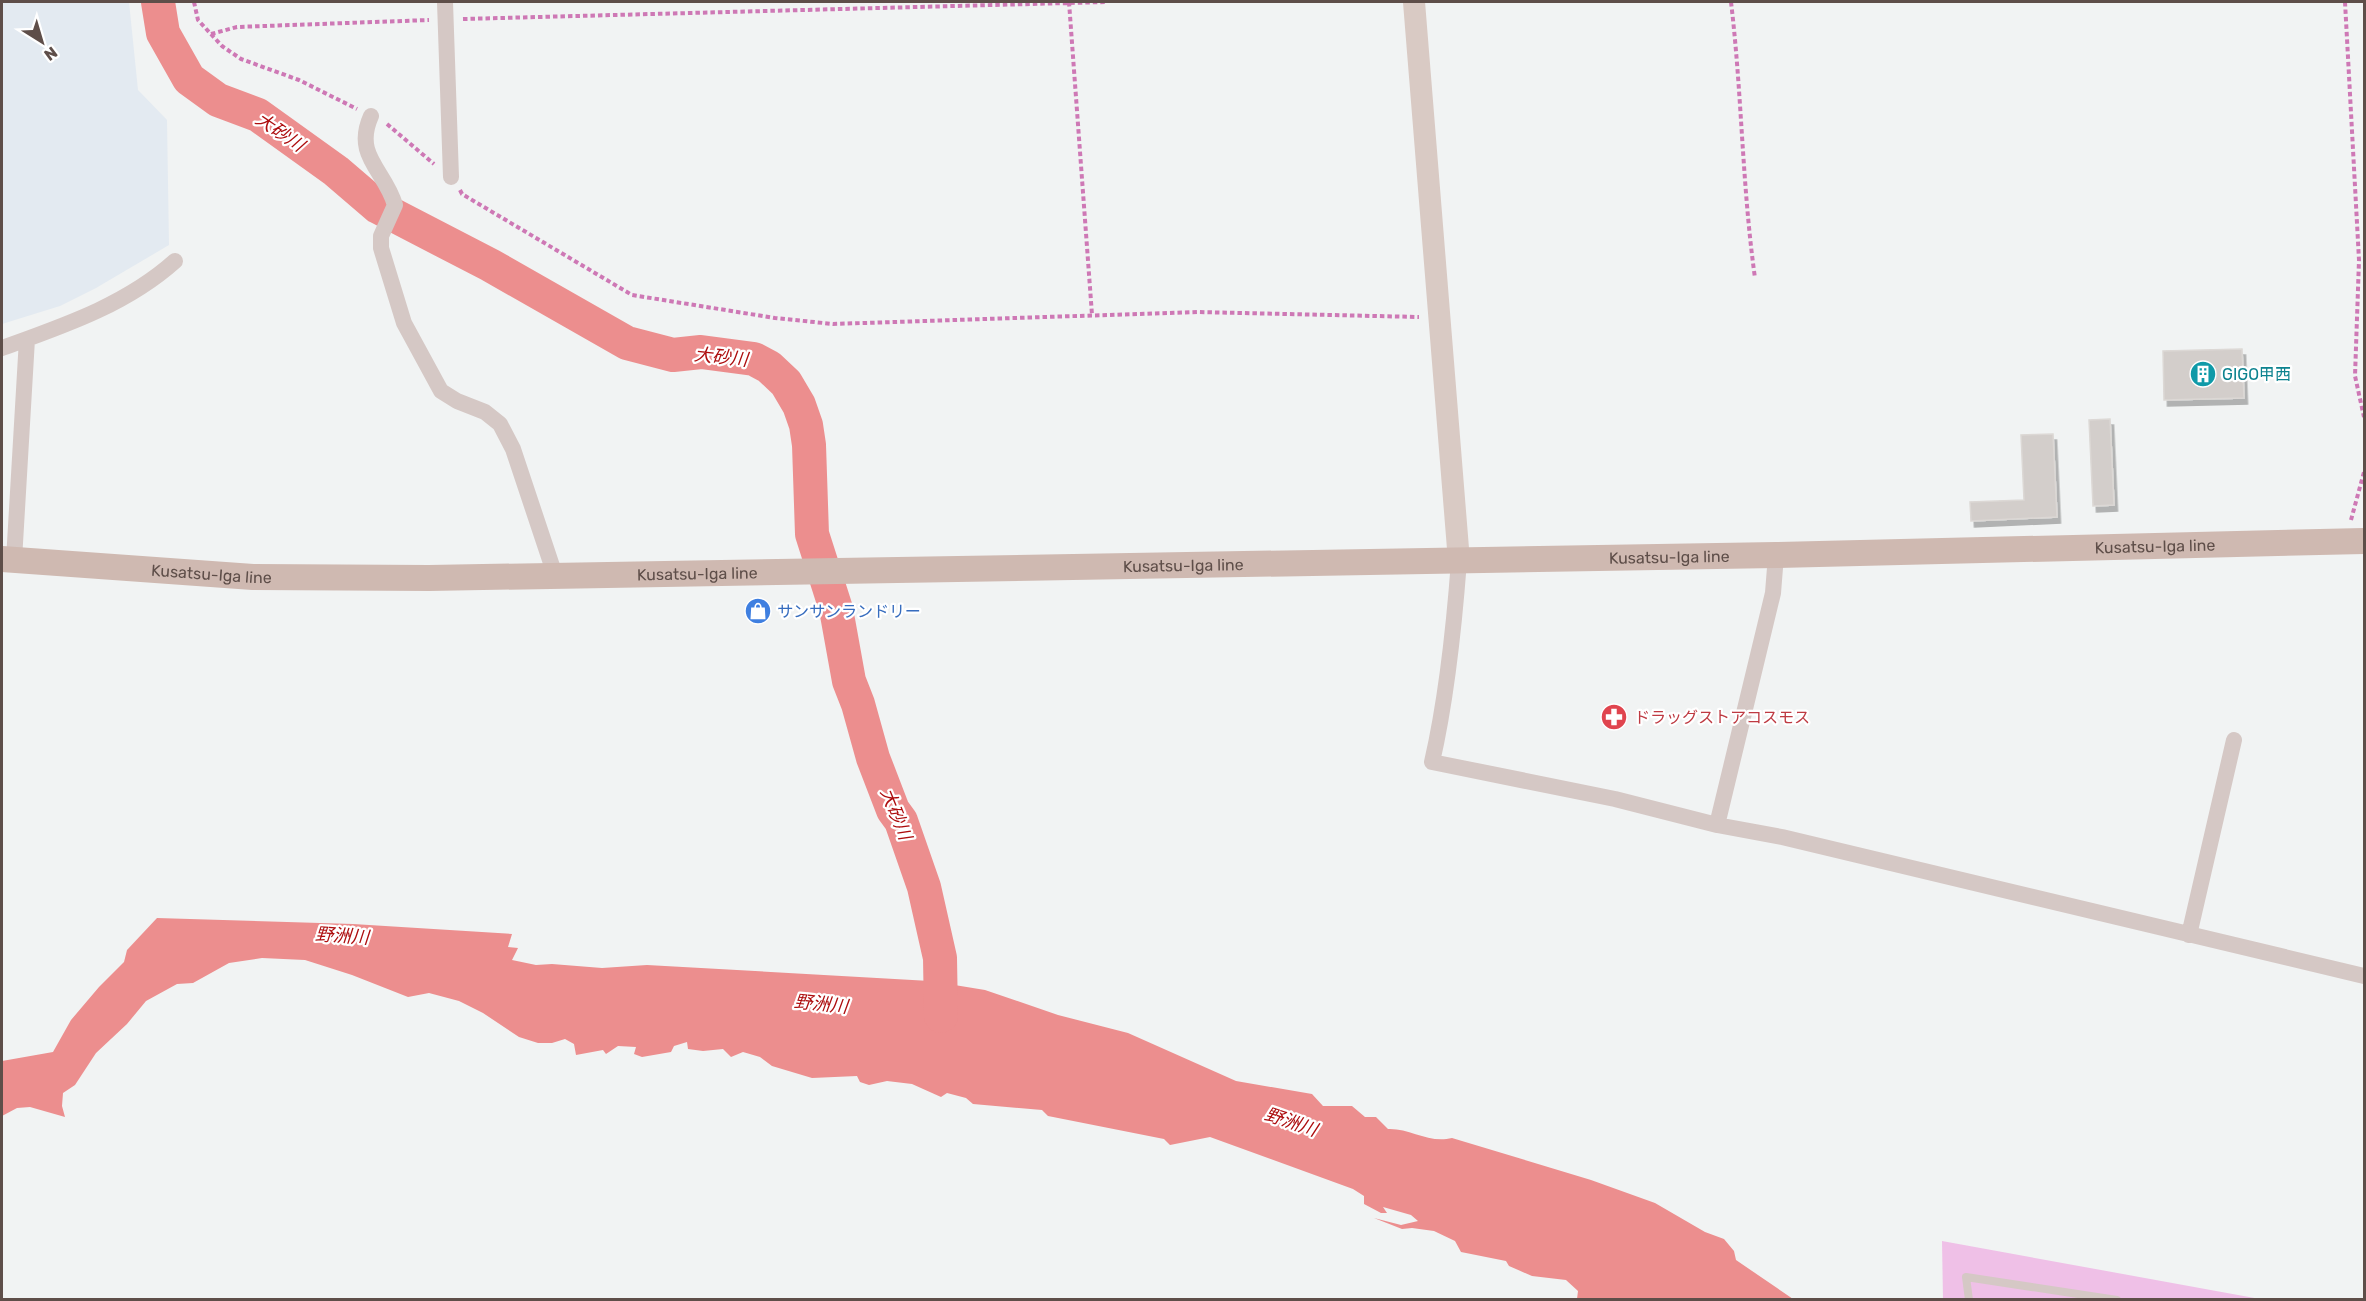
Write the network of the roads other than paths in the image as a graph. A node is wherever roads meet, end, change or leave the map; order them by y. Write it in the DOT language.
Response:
graph roads {
  1 [pos="445,2"];
  2 [pos="1414,2"];
  3 [pos="371,116"];
  4 [pos="451,177"];
  5 [pos="175,261"];
  6 [pos="27,339"];
  7 [pos="2,348"];
  8 [pos="2359,541"];
  9 [pos="1776,555"];
  10 [pos="8,560"];
  11 [pos="1459,561"];
  12 [pos="555,575"];
  13 [pos="2234,740"];
  14 [pos="1718,825"];
  15 [pos="2189,935"];
  16 [pos="2364,976"];
  17 [pos="2052,1295"];
  18 [pos="1969,1299"];
  19 [pos="2117,1299"];
  1 -- 4 [label="street"];
  2 -- 11 [label="street"];
  3 -- 12 [label="street"];
  5 -- 6 [label="street"];
  6 -- 7 [label="street"];
  6 -- 10 [label="street"];
  8 -- 9 [label="main road, Kusatsu-Iga line"];
  9 -- 11 [label="main road, Kusatsu-Iga line"];
  9 -- 14 [label="street"];
  10 -- 12 [label="main road, Kusatsu-Iga line"];
  11 -- 12 [label="main road, Kusatsu-Iga line"];
  11 -- 14 [label="street"];
  13 -- 15 [label="street"];
  14 -- 15 [label="street"];
  15 -- 16 [label="street"];
  17 -- 18 [label="lane"];
  17 -- 19 [label="lane"];
}
